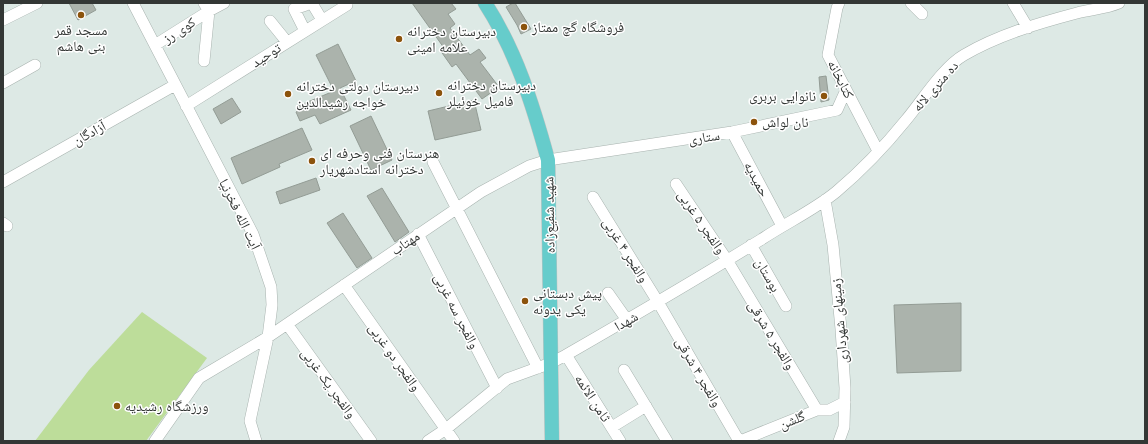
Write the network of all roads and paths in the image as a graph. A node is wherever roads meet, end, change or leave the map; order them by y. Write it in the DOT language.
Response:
graph roads {
  1 [pos="133,3"];
  2 [pos="224,3"];
  3 [pos="485,3"];
  4 [pos="839,3"];
  5 [pos="910,3"];
  6 [pos="1013,3"];
  7 [pos="1119,3"];
  8 [pos="34,4"];
  9 [pos="347,4"];
  10 [pos="206,7"];
  11 [pos="1079,7"];
  12 [pos="922,14"];
  13 [pos="3,20"];
  14 [pos="322,20"];
  15 [pos="270,21"];
  16 [pos="1028,28"];
  17 [pos="305,31"];
  18 [pos="287,42"];
  19 [pos="155,45"];
  20 [pos="204,61"];
  21 [pos="35,65"];
  22 [pos="3,84"];
  23 [pos="175,85"];
  24 [pos="846,90"];
  25 [pos="186,106"];
  26 [pos="732,132"];
  27 [pos="878,151"];
  28 [pos="548,160"];
  29 [pos="433,162"];
  30 [pos="3,182"];
  31 [pos="676,184"];
  32 [pos="593,197"];
  33 [pos="825,200"];
  34 [pos="456,208"];
  35 [pos="782,226"];
  36 [pos="418,234"];
  37 [pos="751,245"];
  38 [pos="727,260"];
  39 [pos="344,285"];
  40 [pos="608,293"];
  41 [pos="658,302"];
  42 [pos="786,306"];
  43 [pos="627,320"];
  44 [pos="286,324"];
  45 [pos="268,337"];
  46 [pos="566,355"];
  47 [pos="544,366"];
  48 [pos="624,370"];
  49 [pos="497,388"];
  50 [pos="845,402"];
  51 [pos="646,406"];
  52 [pos="817,410"];
  53 [pos="612,427"];
  54 [pos="446,429"];
  55 [pos="155,441"];
  56 [pos="256,441"];
  57 [pos="371,441"];
  58 [pos="428,441"];
  59 [pos="454,441"];
  60 [pos="552,441"];
  61 [pos="620,441"];
  62 [pos="667,441"];
  63 [pos="740,441"];
  64 [pos="839,441"];
  1 -- 19 [label="street, آیت الله فخرنیا"];
  2 -- 10 [label="street, کوی رز"];
  3 -- 28 [label="main road, شهید شفیع‌زاده"];
  4 -- 24 [label="street, کتابخانه"];
  5 -- 12 [label="street"];
  6 -- 16 [label="street"];
  7 -- 11 [label="street, ده متری لاله"];
  8 -- 13 [label="street"];
  9 -- 14 [label="street, توحید"];
  10 -- 19 [label="street, کوی رز"];
  10 -- 20 [label="street"];
  11 -- 16 [label="street, ده متری لاله"];
  14 -- 17 [label="street, توحید"];
  14 -- 17 [label="street"];
  15 -- 18 [label="street"];
  16 -- 27 [label="street, ده متری لاله"];
  17 -- 18 [label="street, توحید"];
  18 -- 25 [label="street, توحید"];
  19 -- 23 [label="street, آیت الله فخرنیا"];
  21 -- 22 [label="street"];
  23 -- 25 [label="street, آیت الله فخرنیا"];
  23 -- 30 [label="street, آزادگان"];
  24 -- 26 [label="street, ستاری"];
  24 -- 27 [label="street, کتابخانه"];
  25 -- 45 [label="street, آیت الله فخرنیا"];
  26 -- 28 [label="street, ستاری"];
  26 -- 35 [label="street, حمیدیه"];
  27 -- 33 [label="street, ده متری لاله"];
  28 -- 34 [label="street, مهتاب"];
  28 -- 47 [label="main road, شهید شفیع‌زاده"];
  29 -- 34 [label="street"];
  31 -- 38 [label="street, والفجر ۵ غربی"];
  32 -- 41 [label="street, والفجر ۴ غربی"];
  33 -- 35 [label="street, شهدا"];
  33 -- 50 [label="street, زمینهای شهرداری"];
  34 -- 36 [label="street, مهتاب"];
  34 -- 47 [label="street"];
  35 -- 37 [label="street, شهدا"];
  36 -- 39 [label="street, مهتاب"];
  36 -- 49 [label="street, والفجر سه غربی"];
  37 -- 38 [label="street, شهدا"];
  37 -- 42 [label="street, بوستان"];
  38 -- 41 [label="street, شهدا"];
  38 -- 52 [label="street, والفجر ۵ شرقی"];
  39 -- 44 [label="street, مهتاب"];
  39 -- 54 [label="street, والفجر دو غربی"];
  40 -- 43 [label="street"];
  41 -- 43 [label="street, شهدا"];
  41 -- 63 [label="street, والفجر ۴ شرقی"];
  43 -- 46 [label="street, شهدا"];
  44 -- 45 [label="street, مهتاب"];
  44 -- 57 [label="street, والفجر یک غربی"];
  45 -- 55 [label="street, مهتاب"];
  45 -- 56 [label="street, آیت الله فخرنیا"];
  46 -- 47 [label="street, شهدا"];
  46 -- 53 [label="street, ثامن الائمه"];
  47 -- 49 [label="street, شهدا"];
  47 -- 60 [label="main road, شهید شفیع‌زاده"];
  48 -- 51 [label="street"];
  49 -- 54 [label="street, شهدا"];
  50 -- 52 [label="street, گلشن"];
  50 -- 64 [label="street, زمینهای شهرداری"];
  51 -- 53 [label="street"];
  51 -- 62 [label="street"];
  52 -- 63 [label="street, گلشن"];
  53 -- 61 [label="street, ثامن الائمه"];
  54 -- 58 [label="street, شهدا"];
  54 -- 59 [label="street, والفجر دو غربی"];
}
